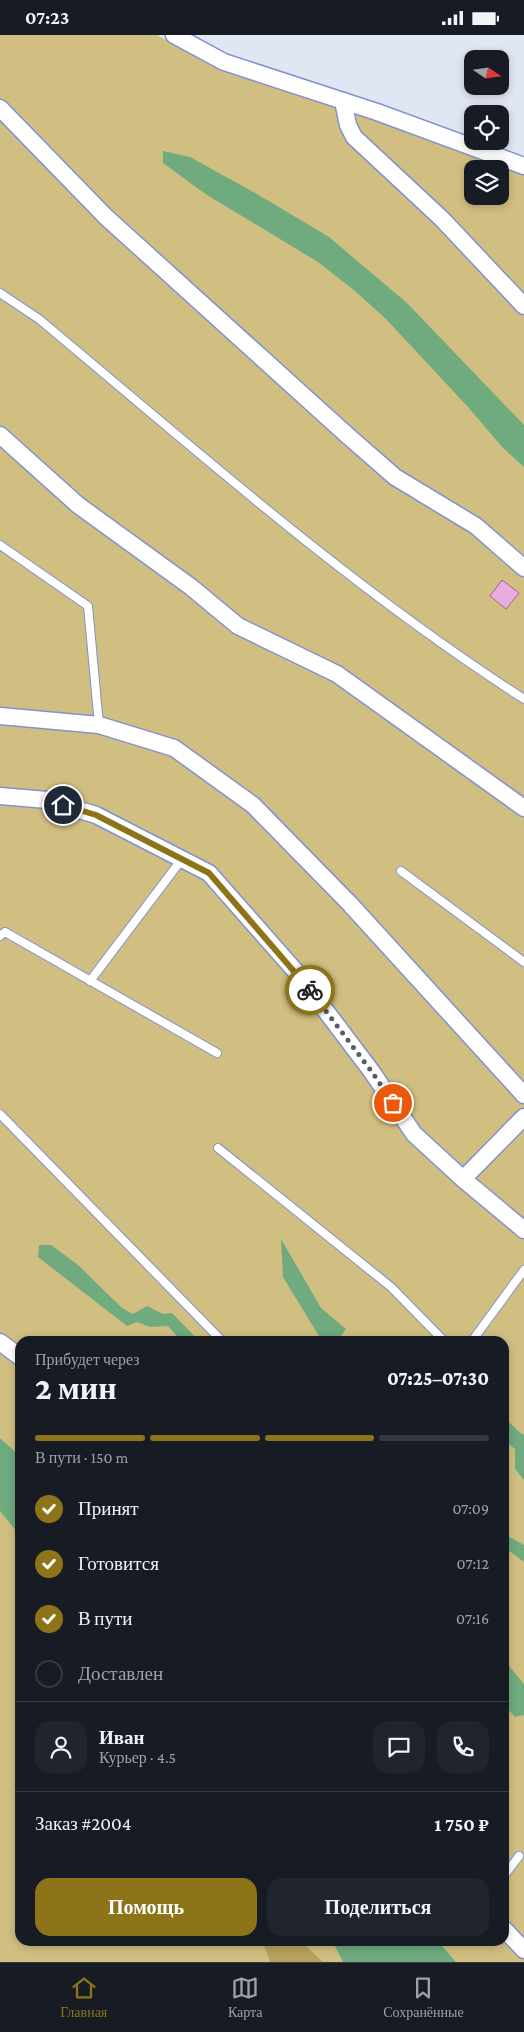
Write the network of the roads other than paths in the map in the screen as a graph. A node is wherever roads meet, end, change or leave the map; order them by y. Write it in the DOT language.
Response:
graph roads {
  1 [pos="174,35"];
  2 [pos="343,101"];
  3 [pos="0,108"];
  4 [pos="524,166"];
  5 [pos="0,293"];
  6 [pos="524,307"];
  7 [pos="0,435"];
  8 [pos="0,545"];
  9 [pos="524,568"];
  10 [pos="524,699"];
  11 [pos="0,716"];
  12 [pos="99,725"];
  13 [pos="0,796"];
  14 [pos="524,808"];
  15 [pos="182,859"];
  16 [pos="401,871"];
  17 [pos="0,936"];
  18 [pos="524,961"];
  19 [pos="90,981"];
  20 [pos="217,1053"];
  21 [pos="524,1095"];
  22 [pos="0,1114"];
  23 [pos="524,1117"];
  24 [pos="218,1148"];
  25 [pos="463,1179"];
  26 [pos="524,1230"];
  27 [pos="524,1270"];
  28 [pos="217,1336"];
  29 [pos="439,1336"];
  30 [pos="476,1336"];
  31 [pos="0,1341"];
  32 [pos="15,1353"];
  33 [pos="519,1856"];
  34 [pos="509,1869"];
  35 [pos="509,1934"];
  36 [pos="524,1950"];
  1 -- 2 [label="street"];
  2 -- 4 [label="street"];
  2 -- 6 [label="street"];
  3 -- 9 [label="street"];
  5 -- 10 [label="lane"];
  7 -- 14 [label="street"];
  8 -- 12 [label="lane"];
  11 -- 12 [label="street"];
  12 -- 21 [label="street"];
  13 -- 15 [label="street"];
  15 -- 19 [label="lane"];
  15 -- 25 [label="street"];
  16 -- 18 [label="lane"];
  17 -- 19 [label="lane"];
  19 -- 20 [label="lane"];
  22 -- 28 [label="lane"];
  23 -- 25 [label="street"];
  24 -- 29 [label="lane"];
  25 -- 26 [label="street"];
  27 -- 30 [label="lane"];
  31 -- 32 [label="street"];
  33 -- 34 [label="lane"];
  35 -- 36 [label="street"];
}
